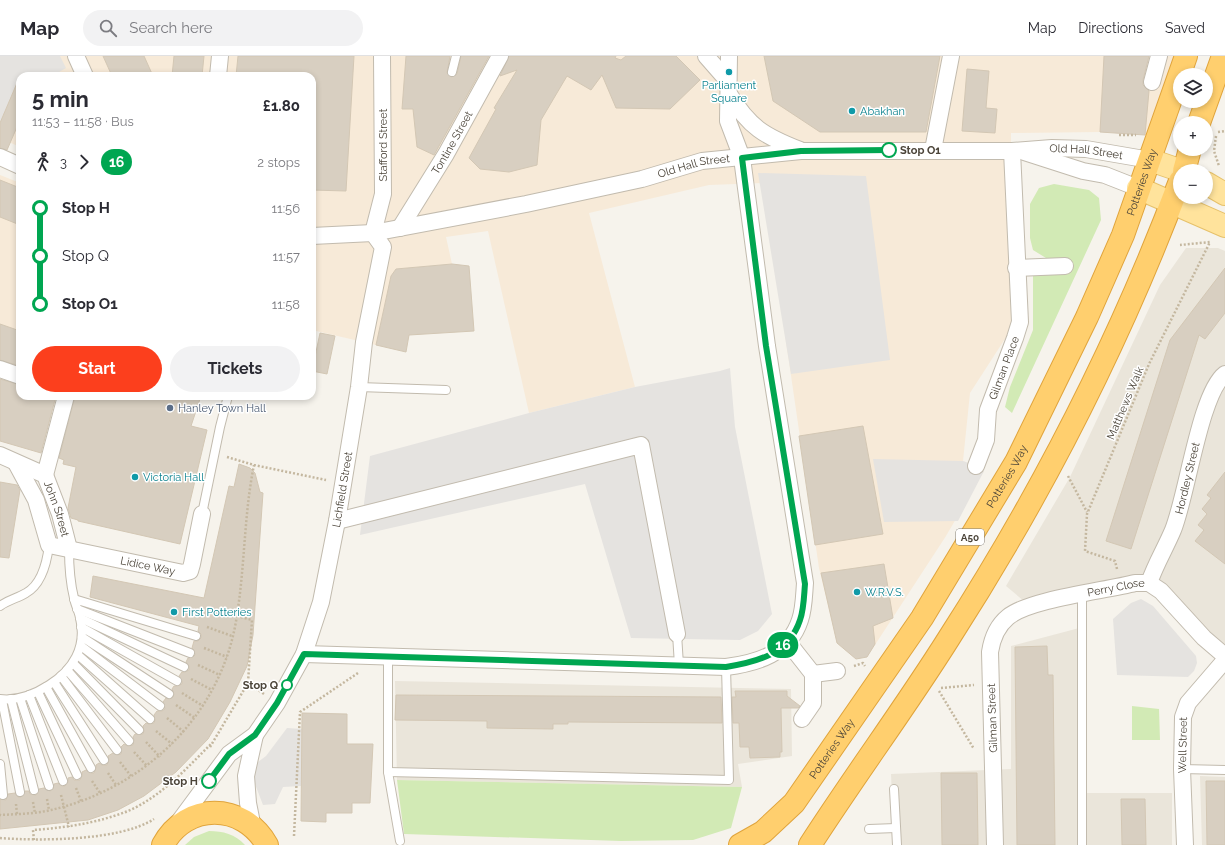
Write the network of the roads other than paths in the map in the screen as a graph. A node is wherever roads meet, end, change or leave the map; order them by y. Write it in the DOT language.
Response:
graph roads {
  1 [pos="76,56"];
  2 [pos="220,56"];
  3 [pos="382,56"];
  4 [pos="456,56"];
  5 [pos="500,56"];
  6 [pos="706,56"];
  7 [pos="729,56"];
  8 [pos="951,56"];
  9 [pos="1159,56"];
  10 [pos="1186,56"];
  11 [pos="1223,56"];
  12 [pos="83,72"];
  13 [pos="218,72"];
  14 [pos="452,72"];
  15 [pos="1152,82"];
  16 [pos="728,87"];
  17 [pos="1213,120"];
  18 [pos="933,150"];
  19 [pos="801,151"];
  20 [pos="1016,151"];
  21 [pos="0,157"];
  22 [pos="742,158"];
  23 [pos="1150,160"];
  24 [pos="16,164"];
  25 [pos="1173,168"];
  26 [pos="1214,177"];
  27 [pos="1138,188"];
  28 [pos="1225,194"];
  29 [pos="1172,203"];
  30 [pos="1225,226"];
  31 [pos="400,228"];
  32 [pos="373,233"];
  33 [pos="316,236"];
  34 [pos="1065,266"];
  35 [pos="1016,268"];
  36 [pos="0,369"];
  37 [pos="1225,374"];
  38 [pos="16,375"];
  39 [pos="359,387"];
  40 [pos="446,390"];
  41 [pos="65,400"];
  42 [pos="227,400"];
  43 [pos="0,455"];
  44 [pos="16,463"];
  45 [pos="976,466"];
  46 [pos="45,475"];
  47 [pos="202,514"];
  48 [pos="337,521"];
  49 [pos="49,545"];
  50 [pos="69,549"];
  51 [pos="1149,583"];
  52 [pos="1082,594"];
  53 [pos="74,599"];
  54 [pos="0,606"];
  55 [pos="1026,607"];
  56 [pos="77,609"];
  57 [pos="80,618"];
  58 [pos="81,627"];
  59 [pos="677,634"];
  60 [pos="196,636"];
  61 [pos="82,637"];
  62 [pos="787,641"];
  63 [pos="81,646"];
  64 [pos="190,653"];
  65 [pos="304,654"];
  66 [pos="78,655"];
  67 [pos="1225,656"];
  68 [pos="388,658"];
  69 [pos="1225,660"];
  70 [pos="73,663"];
  71 [pos="680,665"];
  72 [pos="184,667"];
  73 [pos="726,667"];
  74 [pos="67,670"];
  75 [pos="837,671"];
  76 [pos="813,674"];
  77 [pos="61,676"];
  78 [pos="177,681"];
  79 [pos="54,682"];
  80 [pos="46,687"];
  81 [pos="38,692"];
  82 [pos="169,694"];
  83 [pos="29,695"];
  84 [pos="20,698"];
  85 [pos="1,699"];
  86 [pos="11,699"];
  87 [pos="160,706"];
  88 [pos="150,719"];
  89 [pos="802,719"];
  90 [pos="139,730"];
  91 [pos="255,735"];
  92 [pos="129,741"];
  93 [pos="117,750"];
  94 [pos="104,760"];
  95 [pos="0,764"];
  96 [pos="91,768"];
  97 [pos="1182,769"];
  98 [pos="1225,770"];
  99 [pos="388,772"];
  100 [pos="77,775"];
  101 [pos="63,780"];
  102 [pos="49,786"];
  103 [pos="34,790"];
  104 [pos="894,790"];
  105 [pos="20,792"];
  106 [pos="3,795"];
  107 [pos="896,828"];
  108 [pos="868,829"];
  109 [pos="162,835"];
  110 [pos="260,835"];
  111 [pos="288,841"];
  112 [pos="400,841"];
  113 [pos="740,845"];
  114 [pos="810,845"];
  115 [pos="898,845"];
  116 [pos="995,845"];
  117 [pos="1082,845"];
  118 [pos="1185,845"];
  1 -- 12 [label="street"];
  2 -- 13 [label="street"];
  3 -- 32 [label="street, Stafford Street"];
  4 -- 14 [label="lane"];
  5 -- 31 [label="street, Tontine Street"];
  6 -- 16 [label="street"];
  7 -- 16 [label="street"];
  8 -- 18 [label="street"];
  9 -- 15 [label="street"];
  10 -- 23 [label="highway, Potteries Way / A50"];
  11 -- 17 [label="highway"];
  16 -- 19 [label="street"];
  16 -- 22 [label="street"];
  18 -- 19 [label="street, Old Hall Street"];
  18 -- 20 [label="street, Old Hall Street"];
  19 -- 22 [label="street, Old Hall Street"];
  20 -- 23 [label="street, Old Hall Street"];
  20 -- 27 [label="street, Old Hall Street"];
  20 -- 35 [label="street, Gilman Place"];
  21 -- 24 [label="street"];
  22 -- 31 [label="street, Old Hall Street"];
  22 -- 62 [label="street"];
  23 -- 25 [label="main road"];
  23 -- 27 [label="highway, Potteries Way / A50"];
  26 -- 28 [label="main road"];
  27 -- 29 [label="main road"];
  27 -- 113 [label="highway, Potteries Way / A50"];
  29 -- 30 [label="main road"];
  29 -- 114 [label="highway"];
  31 -- 32 [label="street, Old Hall Street"];
  32 -- 33 [label="street, Old Hall Street"];
  32 -- 39 [label="street, Lichfield Street"];
  34 -- 35 [label="street"];
  35 -- 45 [label="street, Gilman Place"];
  36 -- 38 [label="street"];
  37 -- 51 [label="street, Hordley Street"];
  39 -- 40 [label="lane"];
  39 -- 48 [label="street, Lichfield Street"];
  41 -- 46 [label="street"];
  42 -- 47 [label="lane"];
  43 -- 44 [label="street, John Street"];
  44 -- 46 [label="street, John Street"];
  44 -- 49 [label="street, John Street"];
  46 -- 50 [label="street, John Street"];
  47 -- 50 [label="street, Lidice Way"];
  48 -- 59 [label="street"];
  48 -- 65 [label="street, Lichfield Street"];
  49 -- 50 [label="street, Lidice Way"];
  49 -- 54 [label="lane"];
  50 -- 53 [label="lane"];
  51 -- 52 [label="street, Perry Close"];
  51 -- 67 [label="street, Perry Close"];
  52 -- 55 [label="street, Perry Close"];
  52 -- 117 [label="lane"];
  53 -- 56 [label="lane"];
  53 -- 60 [label="lane"];
  55 -- 116 [label="street, Gilman Street"];
  56 -- 57 [label="lane"];
  56 -- 64 [label="lane"];
  57 -- 58 [label="lane"];
  57 -- 72 [label="lane"];
  58 -- 61 [label="lane"];
  58 -- 78 [label="lane"];
  59 -- 71 [label="lane"];
  61 -- 63 [label="lane"];
  61 -- 82 [label="lane"];
  62 -- 73 [label="street"];
  62 -- 76 [label="street"];
  63 -- 66 [label="lane"];
  63 -- 87 [label="lane"];
  65 -- 68 [label="street"];
  65 -- 91 [label="street, Lichfield Street"];
  66 -- 70 [label="lane"];
  66 -- 88 [label="lane"];
  68 -- 71 [label="street"];
  68 -- 99 [label="lane"];
  69 -- 97 [label="street, Well Street"];
  70 -- 74 [label="lane"];
  70 -- 90 [label="lane"];
  71 -- 73 [label="street"];
  73 -- 99 [label="lane"];
  74 -- 77 [label="lane"];
  74 -- 92 [label="lane"];
  75 -- 76 [label="street"];
  76 -- 89 [label="street"];
  77 -- 79 [label="lane"];
  77 -- 93 [label="lane"];
  79 -- 80 [label="lane"];
  79 -- 94 [label="lane"];
  80 -- 81 [label="lane"];
  80 -- 96 [label="lane"];
  81 -- 83 [label="lane"];
  81 -- 100 [label="lane"];
  83 -- 84 [label="lane"];
  83 -- 101 [label="lane"];
  84 -- 86 [label="lane"];
  84 -- 102 [label="lane"];
  85 -- 86 [label="lane"];
  85 -- 105 [label="lane"];
  86 -- 103 [label="lane"];
  91 -- 109 [label="street, Lichfield Street"];
  91 -- 110 [label="street, Lichfield Street"];
  95 -- 106 [label="lane"];
  97 -- 98 [label="lane"];
  97 -- 118 [label="street, Well Street"];
  99 -- 112 [label="lane"];
  104 -- 107 [label="lane"];
  107 -- 108 [label="lane"];
  107 -- 115 [label="lane"];
  109 -- 110 [label="highway"];
  110 -- 111 [label="highway"];
}
